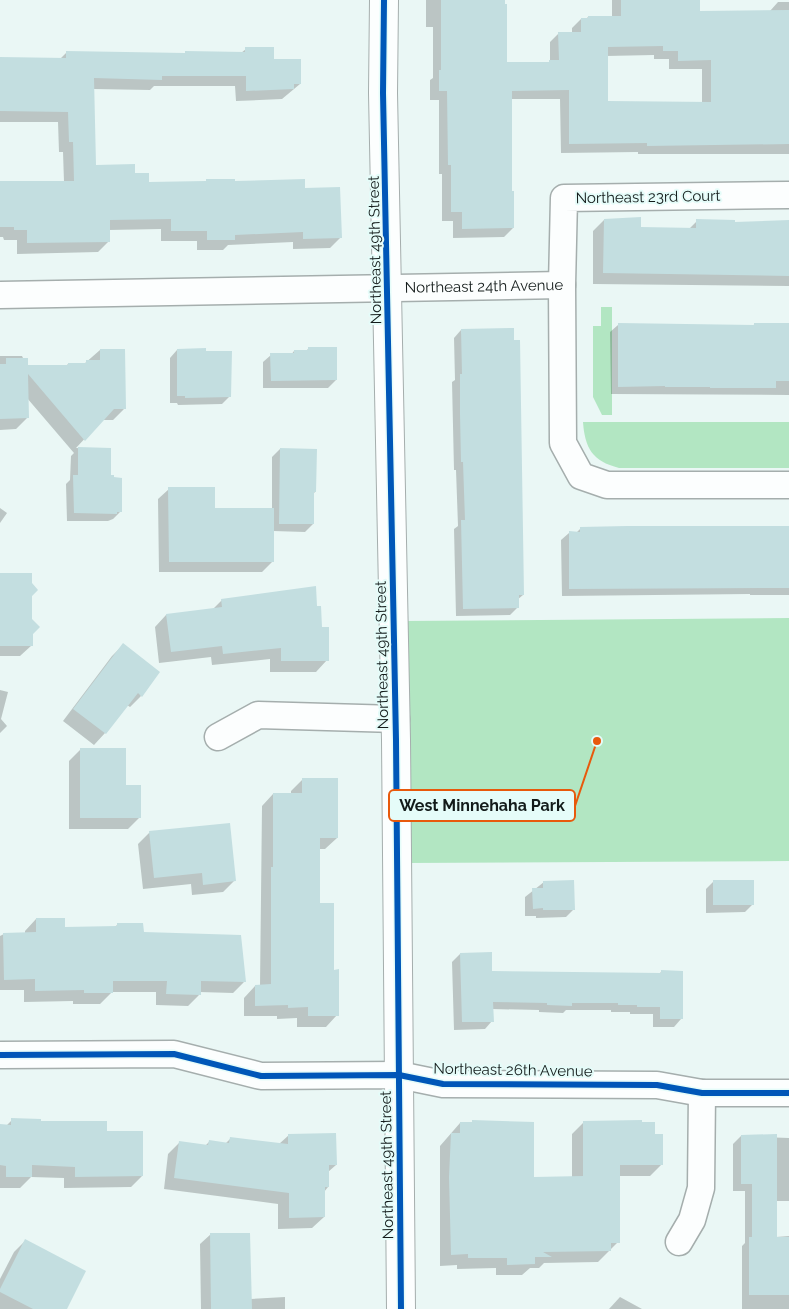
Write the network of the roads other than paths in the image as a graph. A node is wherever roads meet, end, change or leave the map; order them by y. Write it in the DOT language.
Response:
graph roads {
  1 [pos="384,0"];
  2 [pos="789,195"];
  3 [pos="562,285"];
  4 [pos="388,288"];
  5 [pos="0,295"];
  6 [pos="789,485"];
  7 [pos="396,719"];
  8 [pos="218,737"];
  9 [pos="0,1055"];
  10 [pos="399,1075"];
  11 [pos="702,1093"];
  12 [pos="789,1093"];
  13 [pos="679,1242"];
  14 [pos="401,1309"];
  1 -- 4 [label="street, Northeast 49th Street"];
  2 -- 3 [label="street, Northeast 23rd Court"];
  3 -- 4 [label="street, Northeast 24th Avenue"];
  3 -- 6 [label="street, Northeast 24th Avenue"];
  4 -- 5 [label="street, Northeast 24th Avenue"];
  4 -- 7 [label="street, Northeast 49th Street"];
  7 -- 8 [label="street"];
  7 -- 10 [label="street, Northeast 49th Street"];
  9 -- 10 [label="street, Northeast 26th Avenue"];
  10 -- 11 [label="street, Northeast 26th Avenue"];
  10 -- 14 [label="street, Northeast 49th Street"];
  11 -- 12 [label="street, Northeast 26th Avenue"];
  11 -- 13 [label="street"];
}
